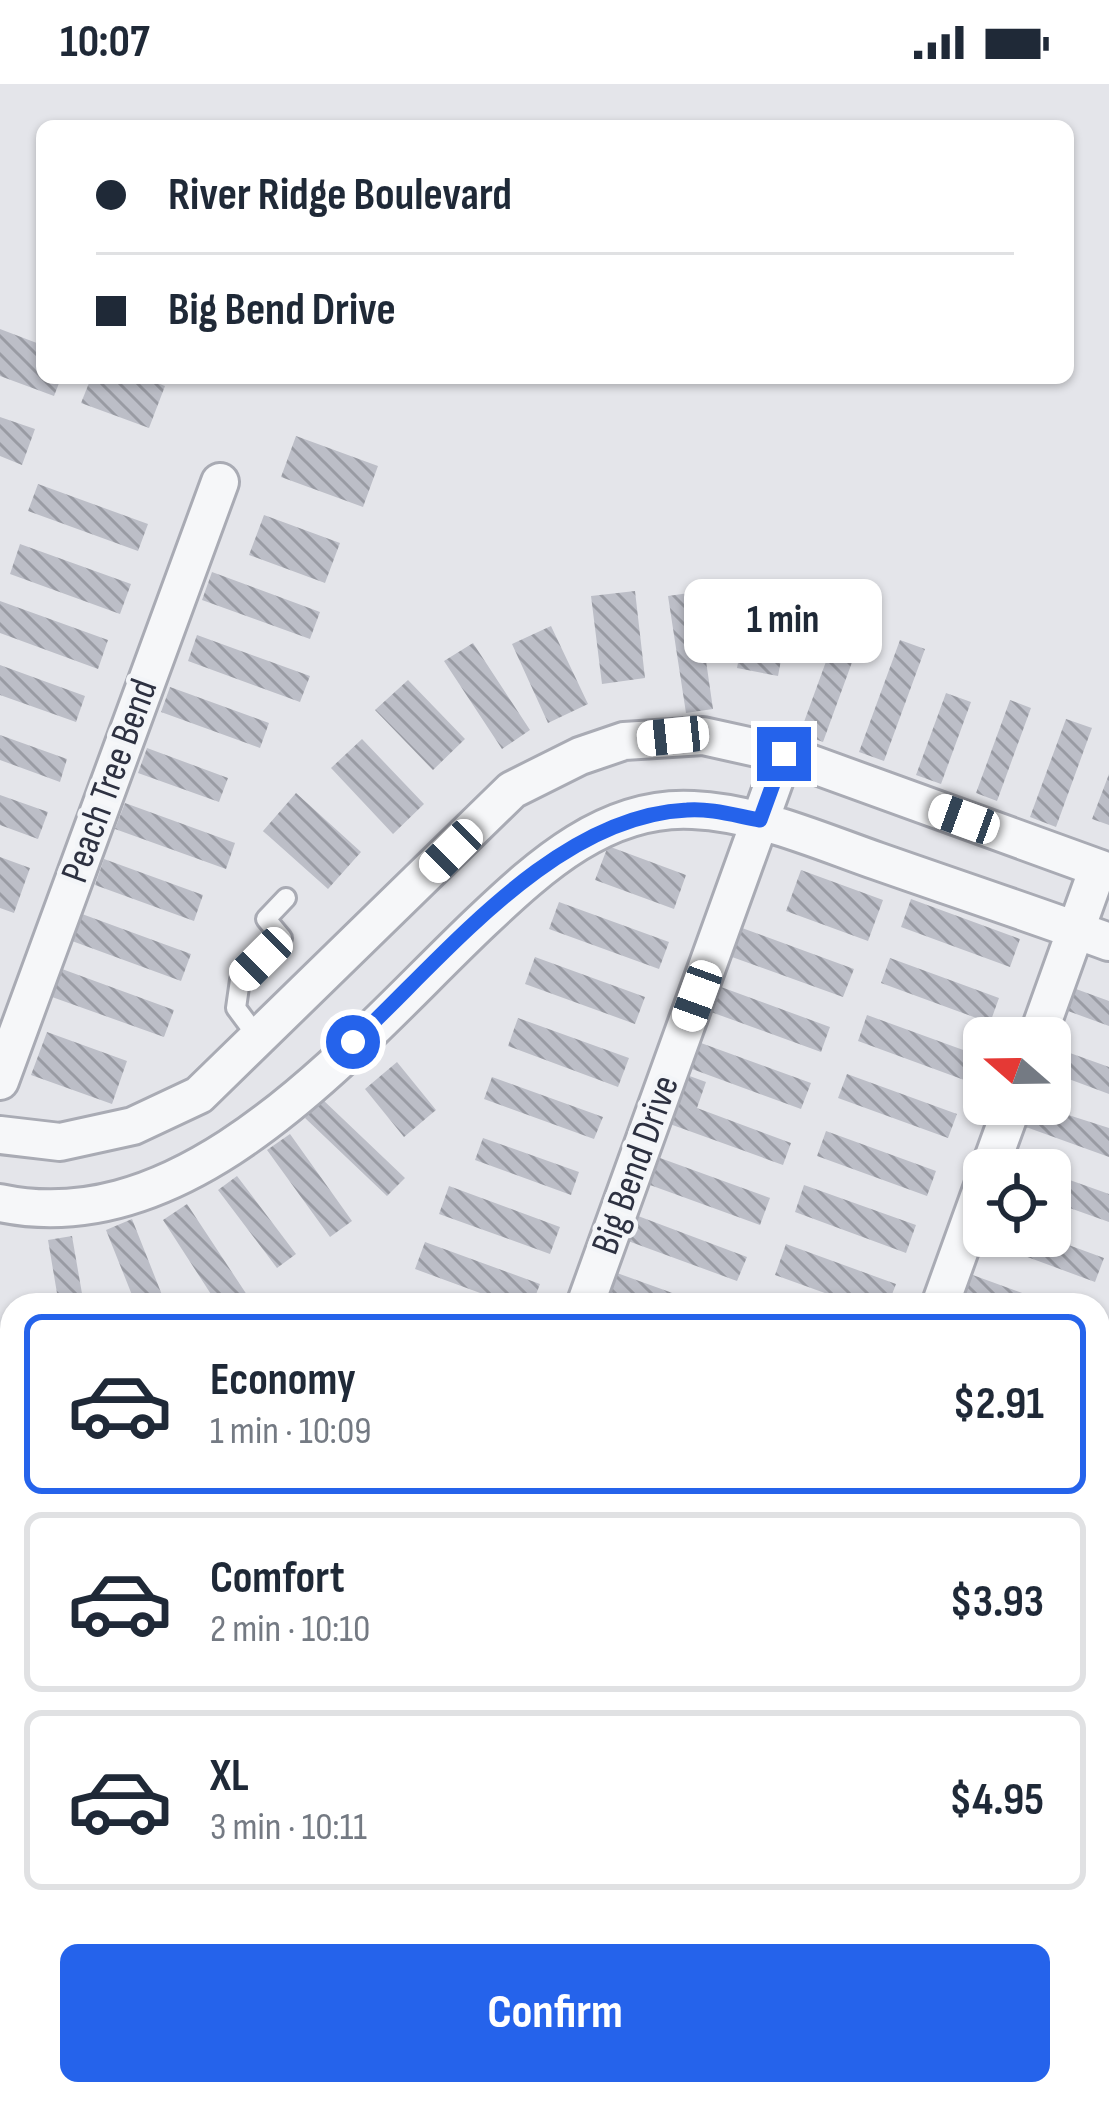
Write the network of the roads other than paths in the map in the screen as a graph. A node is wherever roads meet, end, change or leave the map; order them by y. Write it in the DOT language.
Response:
graph roads {
  1 [pos="220,482"];
  2 [pos="784,754"];
  3 [pos="760,820"];
  4 [pos="1104,870"];
  5 [pos="286,898"];
  6 [pos="1092,936"];
  7 [pos="1048,1017"];
  8 [pos="260,1039"];
  9 [pos="0,1081"];
  10 [pos="0,1135"];
  11 [pos="0,1203"];
  12 [pos="963,1241"];
  13 [pos="589,1293"];
  14 [pos="944,1293"];
  1 -- 9 [label="street, Peach Tree Bend"];
  2 -- 3 [label="street, Big Bend Drive"];
  2 -- 4 [label="street"];
  2 -- 8 [label="street"];
  3 -- 6 [label="street"];
  3 -- 11 [label="street"];
  3 -- 13 [label="street, Big Bend Drive"];
  4 -- 6 [label="street"];
  5 -- 8 [label="lane"];
  6 -- 7 [label="street"];
  8 -- 10 [label="street"];
  12 -- 14 [label="street"];
}
